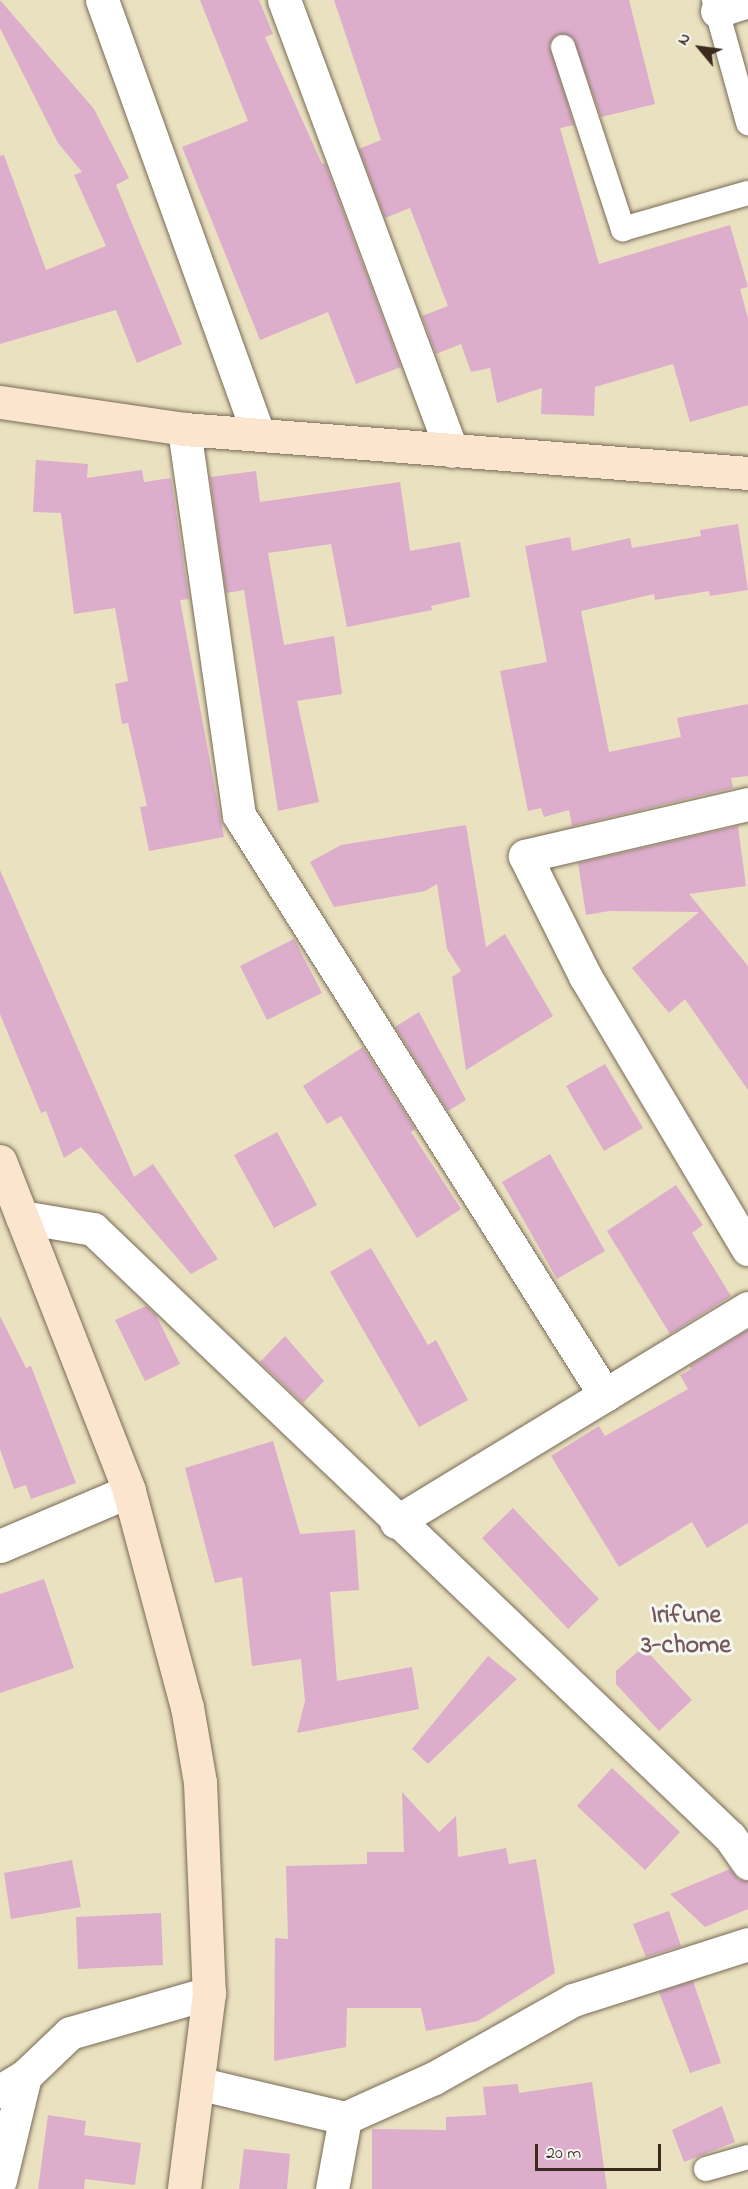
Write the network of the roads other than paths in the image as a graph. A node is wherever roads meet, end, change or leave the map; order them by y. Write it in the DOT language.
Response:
graph roads {
  1 [pos="102,0"];
  2 [pos="748,2"];
  3 [pos="295,4"];
  4 [pos="716,5"];
  5 [pos="563,47"];
  6 [pos="748,123"];
  7 [pos="748,193"];
  8 [pos="0,402"];
  9 [pos="184,429"];
  10 [pos="258,434"];
  11 [pos="452,451"];
  12 [pos="748,473"];
  13 [pos="748,804"];
  14 [pos="0,1161"];
  15 [pos="22,1217"];
  16 [pos="748,1249"];
  17 [pos="748,1308"];
  18 [pos="605,1395"];
  19 [pos="129,1491"];
  20 [pos="396,1522"];
  21 [pos="0,1546"];
  22 [pos="748,1863"];
  23 [pos="748,1944"];
  24 [pos="209,1993"];
  25 [pos="12,2083"];
  26 [pos="201,2084"];
  27 [pos="345,2118"];
  28 [pos="748,2157"];
  29 [pos="706,2169"];
  30 [pos="0,2180"];
  31 [pos="184,2189"];
  32 [pos="332,2189"];
  1 -- 10 [label="street"];
  2 -- 4 [label="street"];
  3 -- 11 [label="street"];
  4 -- 6 [label="lane"];
  5 -- 7 [label="lane"];
  8 -- 9 [label="street"];
  9 -- 10 [label="street"];
  9 -- 18 [label="street"];
  10 -- 11 [label="street"];
  11 -- 12 [label="street"];
  13 -- 16 [label="street"];
  14 -- 15 [label="street"];
  15 -- 19 [label="street"];
  15 -- 20 [label="street"];
  17 -- 18 [label="street"];
  18 -- 20 [label="street"];
  19 -- 21 [label="street"];
  19 -- 24 [label="street"];
  20 -- 22 [label="street"];
  23 -- 27 [label="street"];
  24 -- 25 [label="street"];
  24 -- 26 [label="street"];
  25 -- 30 [label="street"];
  26 -- 27 [label="street"];
  26 -- 31 [label="street"];
  27 -- 32 [label="street"];
  28 -- 29 [label="lane"];
}
